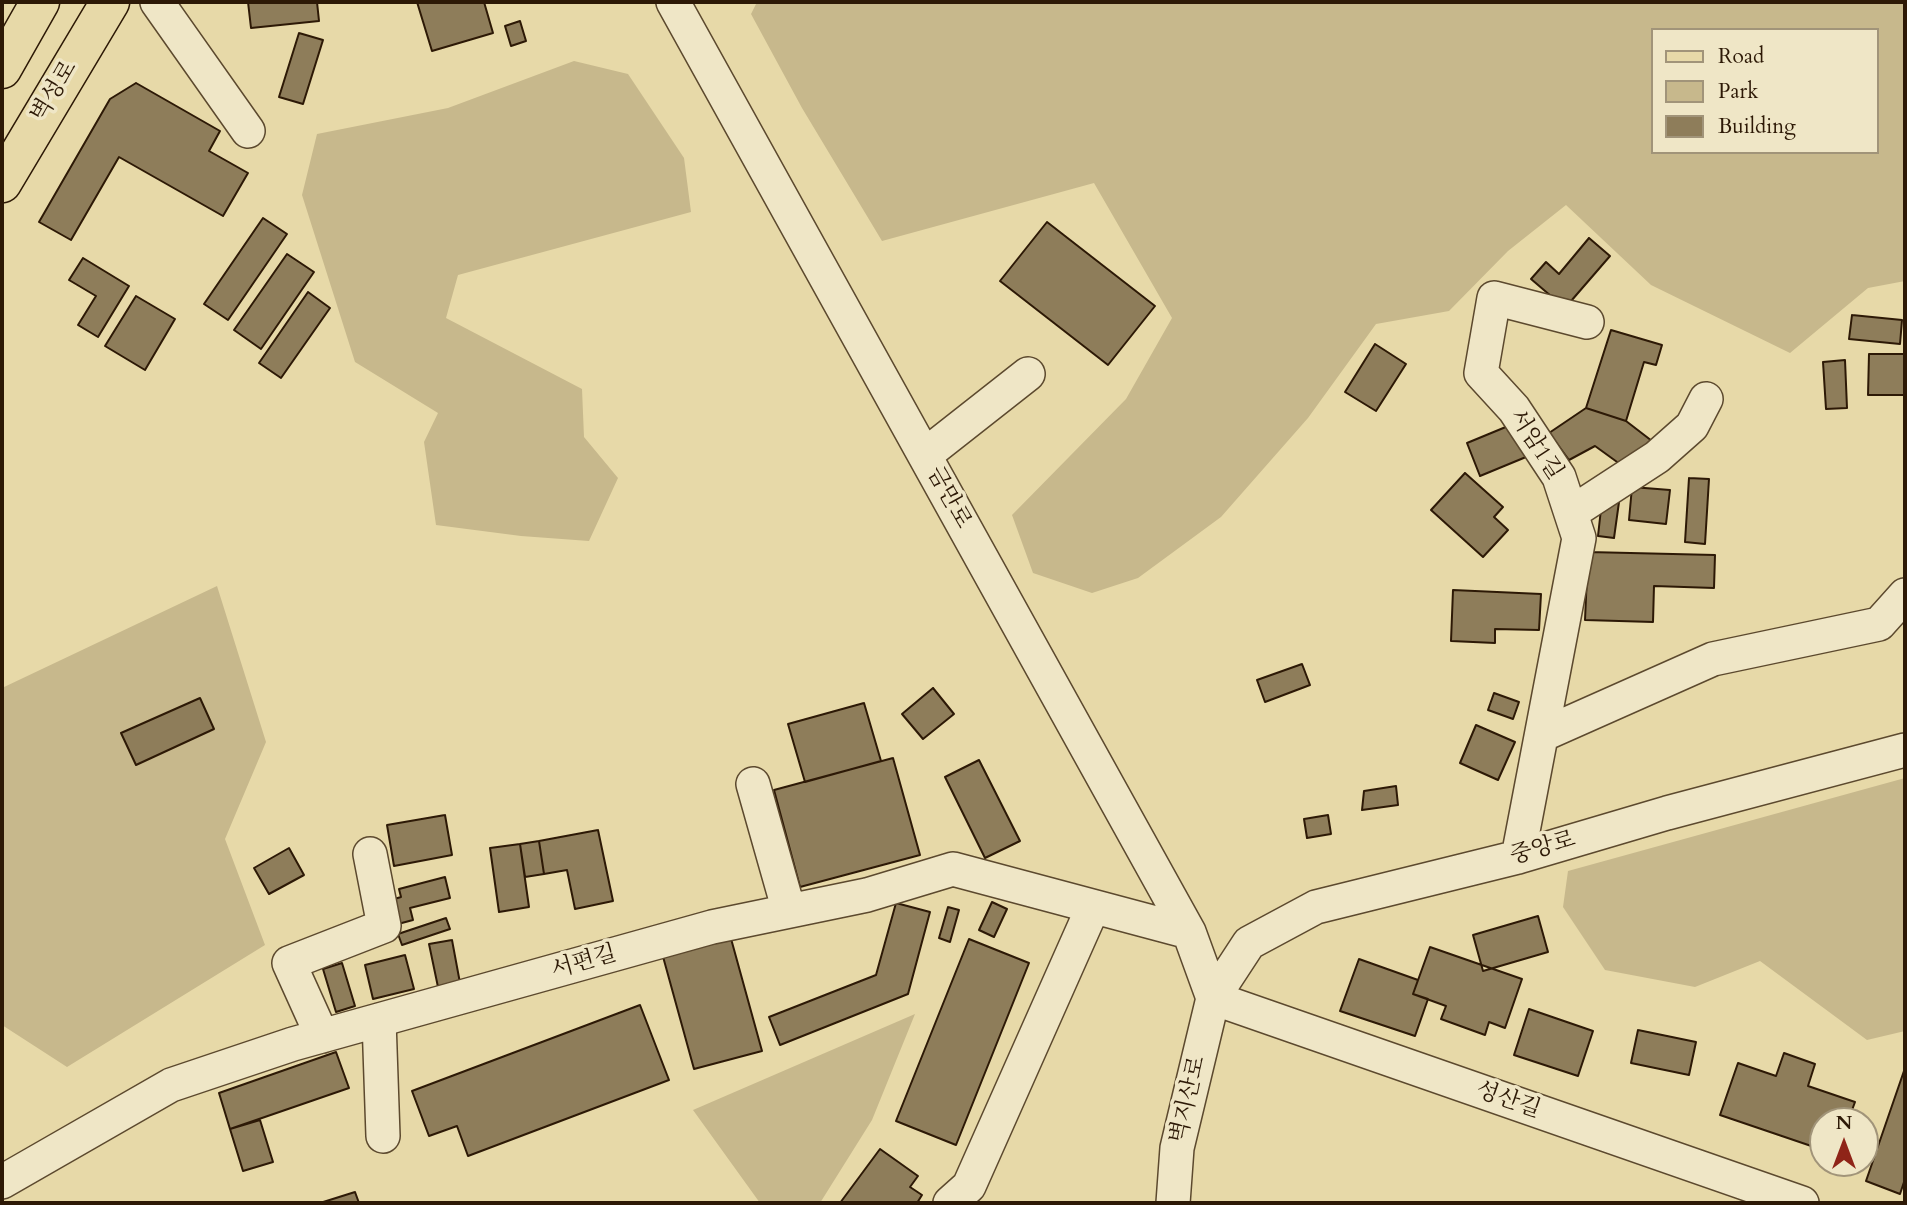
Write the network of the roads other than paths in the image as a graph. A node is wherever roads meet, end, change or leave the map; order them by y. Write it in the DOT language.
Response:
graph roads {
  1 [pos="40,2"];
  2 [pos="110,2"];
  3 [pos="157,2"];
  4 [pos="673,2"];
  5 [pos="2,69"];
  6 [pos="248,131"];
  7 [pos="2,183"];
  8 [pos="1587,322"];
  9 [pos="1028,374"];
  10 [pos="1706,399"];
  11 [pos="925,455"];
  12 [pos="1571,513"];
  13 [pos="1905,595"];
  14 [pos="1542,735"];
  15 [pos="1905,750"];
  16 [pos="753,784"];
  17 [pos="369,854"];
  18 [pos="1518,857"];
  19 [pos="1093,906"];
  20 [pos="789,911"];
  21 [pos="1189,932"];
  22 [pos="1213,998"];
  23 [pos="379,1020"];
  24 [pos="322,1036"];
  25 [pos="383,1136"];
  26 [pos="2,1182"];
  27 [pos="950,1203"];
  28 [pos="1172,1203"];
  29 [pos="1802,1203"];
  1 -- 5 [label="main road"];
  2 -- 7 [label="main road, 벽성로"];
  3 -- 6 [label="street"];
  4 -- 11 [label="street, 금만로"];
  8 -- 12 [label="street, 서암1길"];
  9 -- 11 [label="street"];
  10 -- 12 [label="street"];
  11 -- 21 [label="street, 금만로"];
  12 -- 14 [label="street, 서암1길"];
  13 -- 14 [label="street"];
  14 -- 18 [label="street, 서암1길"];
  15 -- 18 [label="street, 중앙로"];
  16 -- 20 [label="street"];
  17 -- 24 [label="street"];
  18 -- 22 [label="street, 중앙로"];
  19 -- 20 [label="street, 서편길"];
  19 -- 21 [label="street, 서편길"];
  19 -- 27 [label="street"];
  20 -- 23 [label="street, 서편길"];
  21 -- 22 [label="street, 금만로"];
  22 -- 28 [label="street, 벽지산로"];
  22 -- 29 [label="street, 성산길"];
  23 -- 24 [label="street, 서편길"];
  23 -- 25 [label="street"];
  24 -- 26 [label="street, 서편길"];
}
